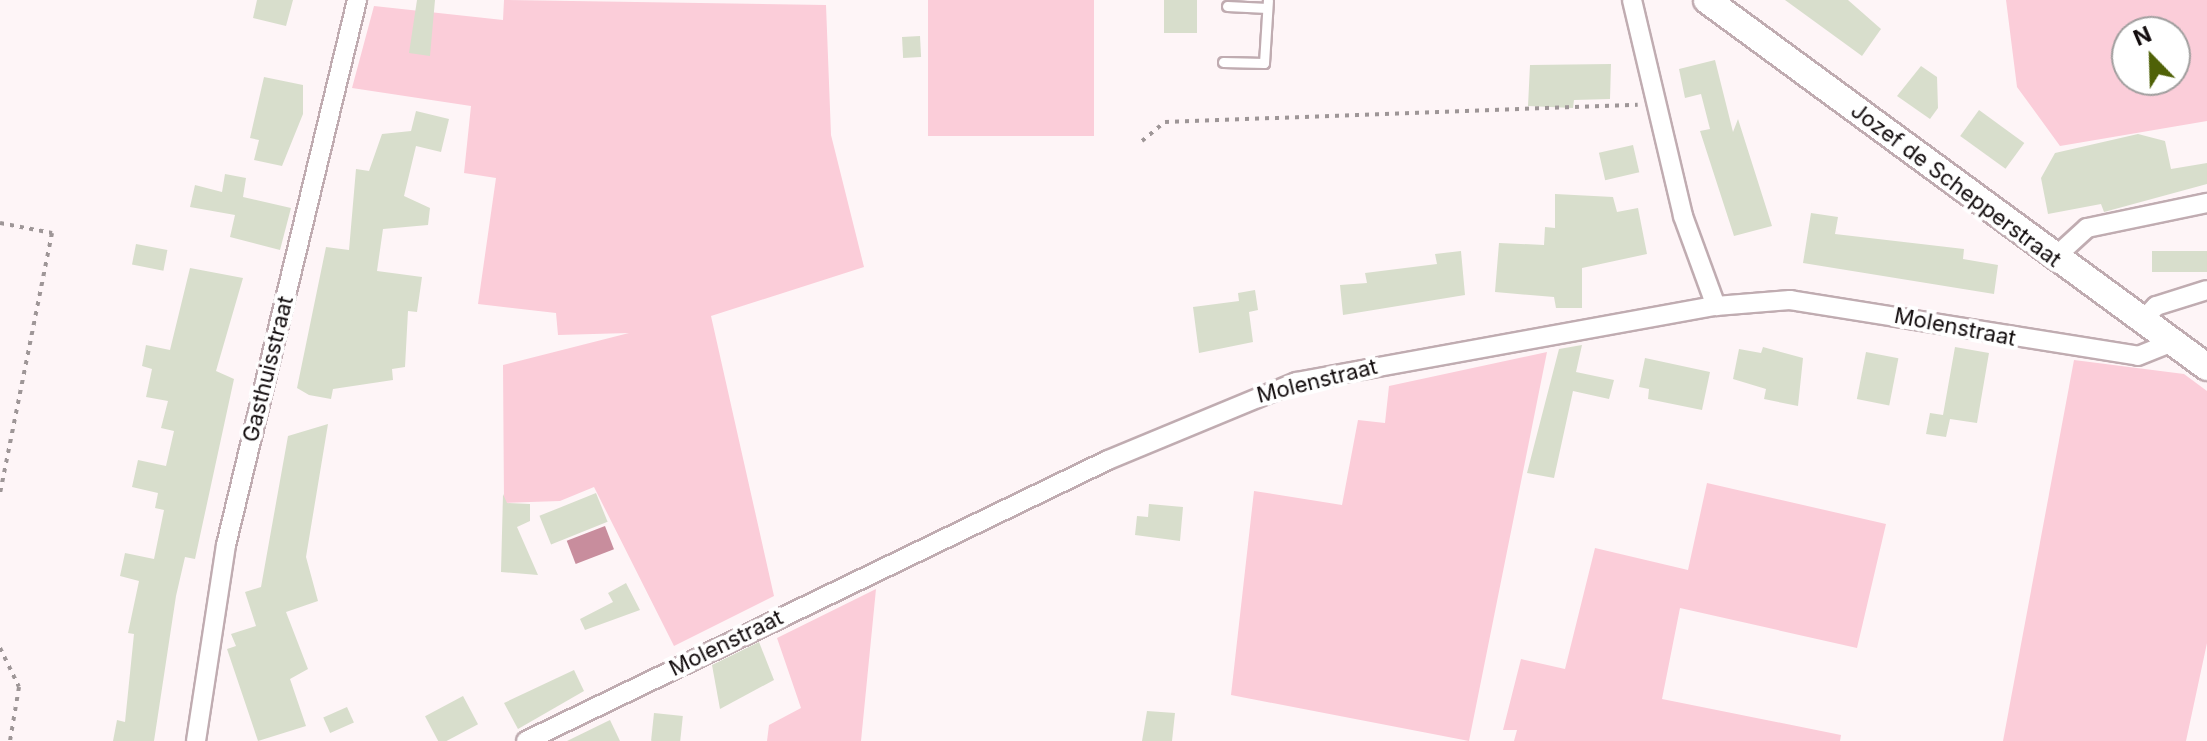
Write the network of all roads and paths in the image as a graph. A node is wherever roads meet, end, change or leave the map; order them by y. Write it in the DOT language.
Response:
graph roads {
  1 [pos="357,0"];
  2 [pos="1632,0"];
  3 [pos="1707,0"];
  4 [pos="1268,4"];
  5 [pos="1227,6"];
  6 [pos="1223,62"];
  7 [pos="1656,104"];
  8 [pos="1142,141"];
  9 [pos="2207,203"];
  10 [pos="0,223"];
  11 [pos="2053,259"];
  12 [pos="2207,290"];
  13 [pos="1716,306"];
  14 [pos="2143,320"];
  15 [pos="2172,342"];
  16 [pos="2207,367"];
  17 [pos="0,493"];
  18 [pos="0,648"];
  19 [pos="10,741"];
  20 [pos="196,741"];
  21 [pos="526,741"];
  1 -- 20 [label="street, Gasthuisstraat"];
  2 -- 7 [label="street"];
  3 -- 11 [label="main road, Jozef de Schepperstraat"];
  4 -- 5 [label="lane"];
  4 -- 6 [label="lane"];
  7 -- 8 [label="path"];
  7 -- 13 [label="street"];
  9 -- 11 [label="street"];
  10 -- 17 [label="path"];
  11 -- 14 [label="main road, Jozef de Schepperstraat"];
  12 -- 14 [label="street"];
  13 -- 15 [label="street, Molenstraat"];
  13 -- 21 [label="street, Molenstraat"];
  14 -- 15 [label="main road, Jozef de Schepperstraat"];
  15 -- 16 [label="main road, Jozef de Schepperstraat"];
  18 -- 19 [label="path"];
}
